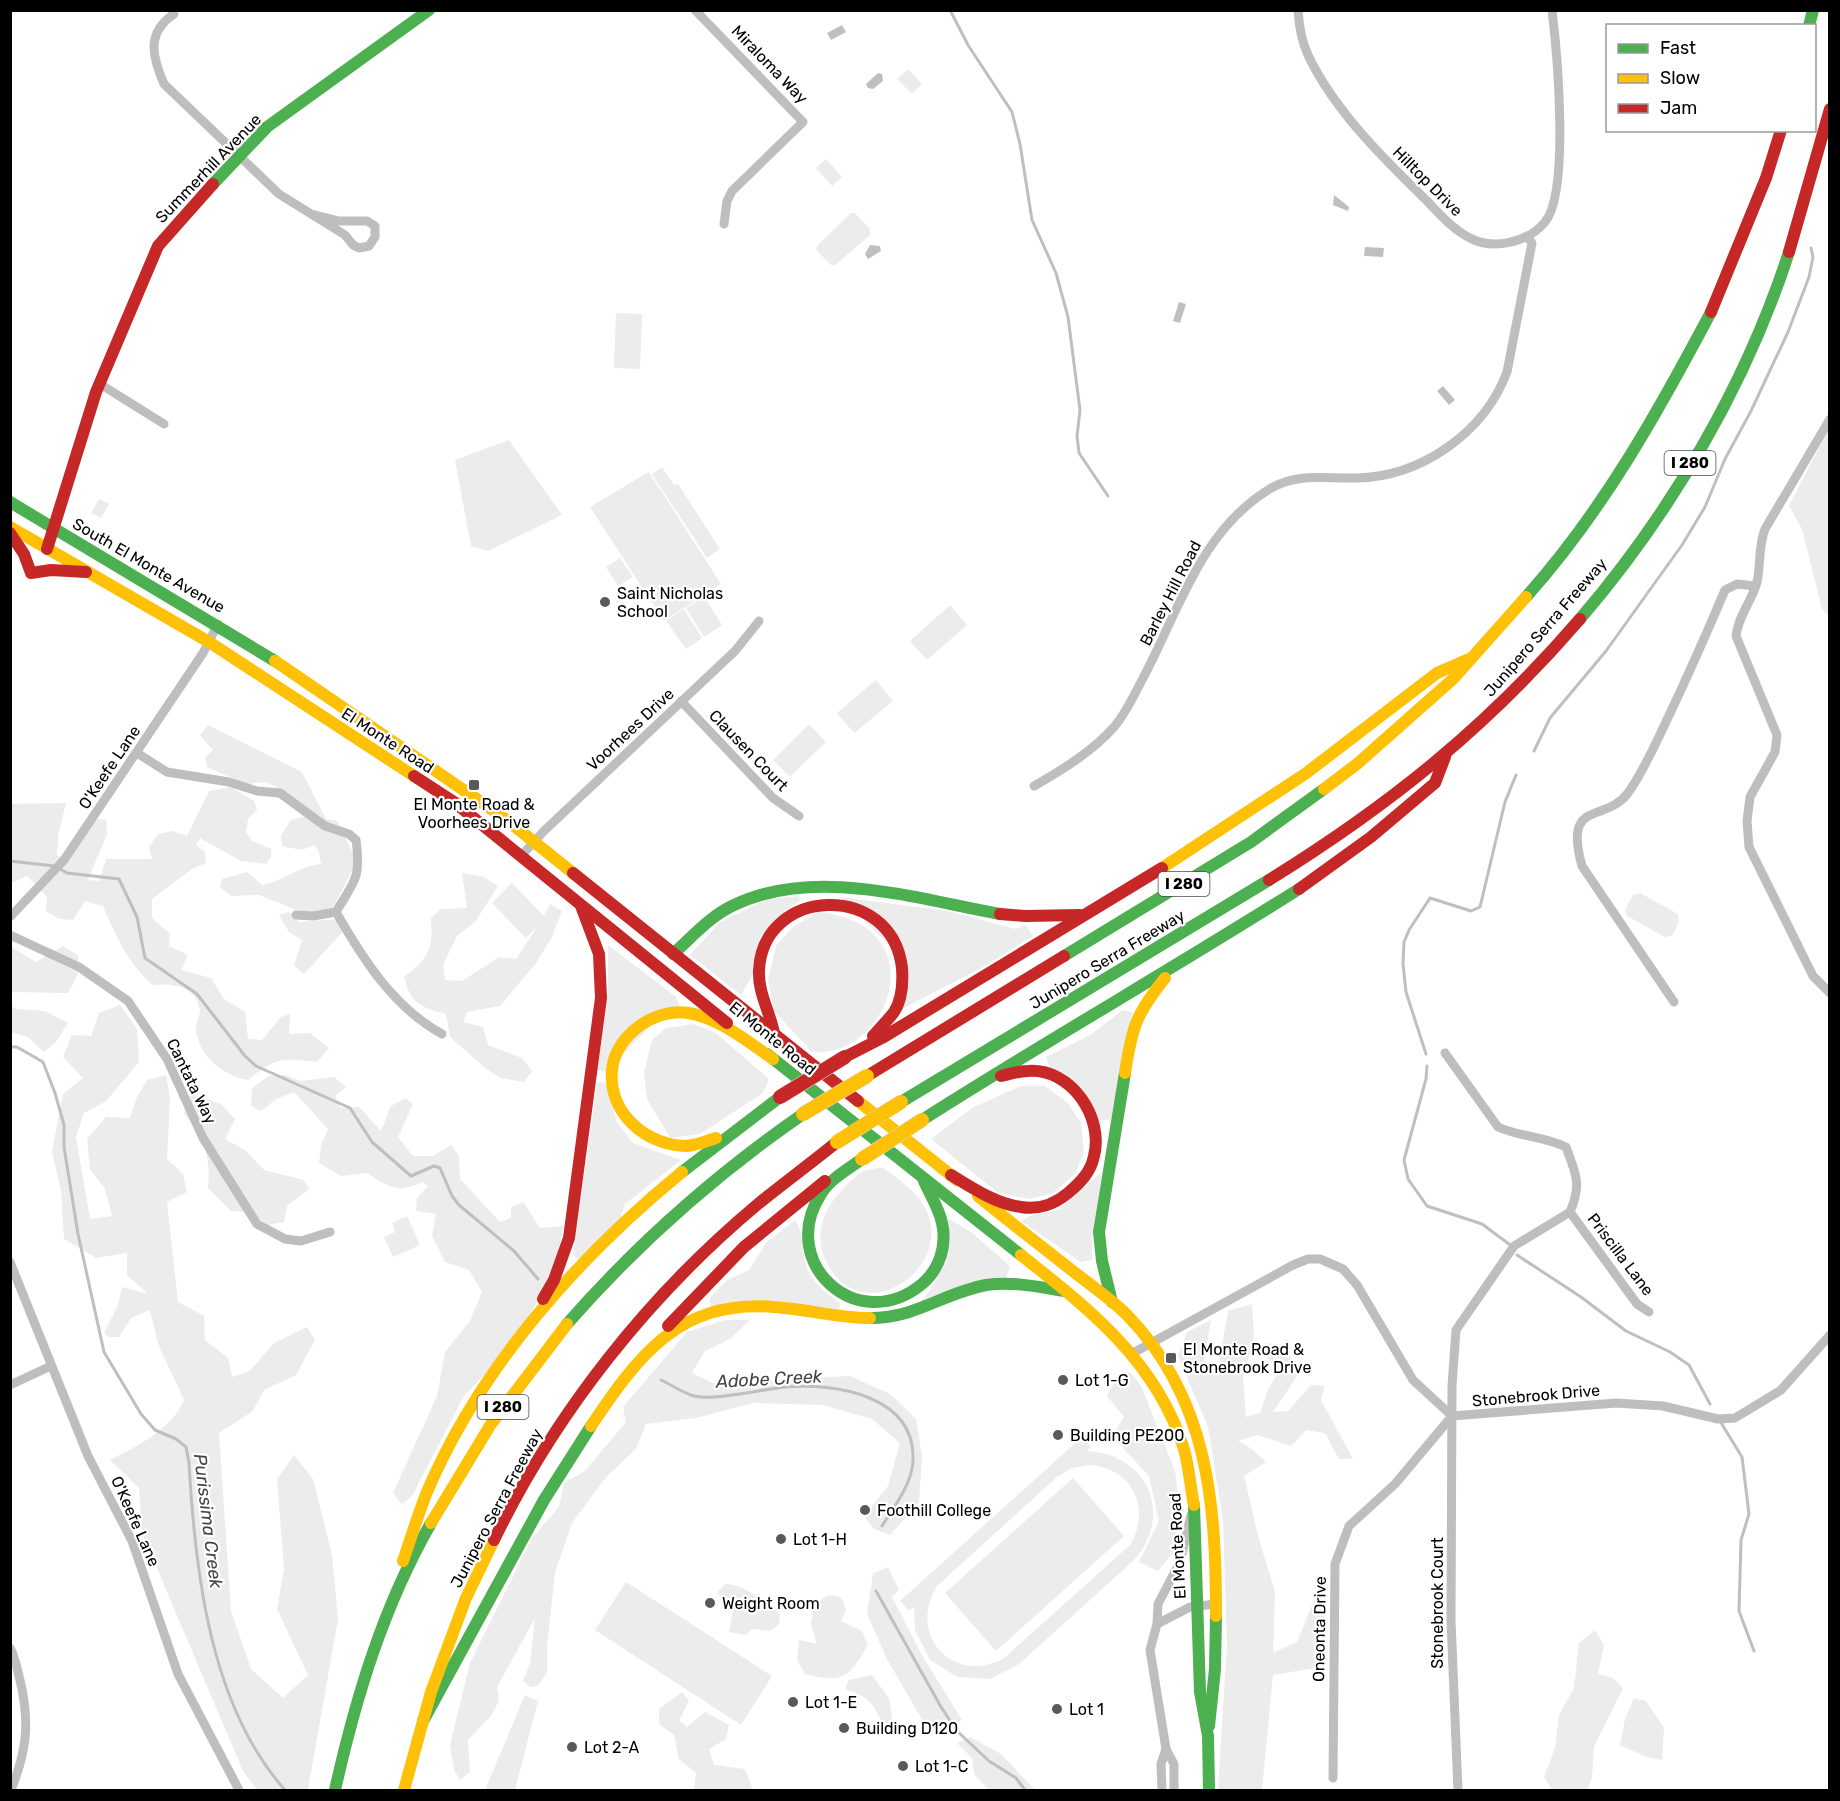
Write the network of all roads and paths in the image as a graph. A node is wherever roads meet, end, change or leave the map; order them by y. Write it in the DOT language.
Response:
graph roads {
  1 [pos="429,10"];
  2 [pos="695,10"];
  3 [pos="1298,10"];
  4 [pos="1552,10"];
  5 [pos="174,14"];
  6 [pos="1830,109"];
  7 [pos="1780,132"];
  8 [pos="239,154"];
  9 [pos="311,214"];
  10 [pos="724,224"];
  11 [pos="1527,236"];
  12 [pos="100,384"];
  13 [pos="1830,419"];
  14 [pos="164,424"];
  15 [pos="10,502"];
  16 [pos="10,526"];
  17 [pos="52,528"];
  18 [pos="10,533"];
  19 [pos="46,549"];
  20 [pos="88,572"];
  21 [pos="1755,586"];
  22 [pos="759,621"];
  23 [pos="218,624"];
  24 [pos="209,642"];
  25 [pos="1475,656"];
  26 [pos="271,657"];
  27 [pos="681,701"];
  28 [pos="137,753"];
  29 [pos="1446,756"];
  30 [pos="1034,786"];
  31 [pos="799,816"];
  32 [pos="533,841"];
  33 [pos="520,857"];
  34 [pos="581,906"];
  35 [pos="336,912"];
  36 [pos="296,915"];
  37 [pos="1083,915"];
  38 [pos="10,917"];
  39 [pos="10,935"];
  40 [pos="673,954"];
  41 [pos="1182,963"];
  42 [pos="1830,993"];
  43 [pos="1674,1002"];
  44 [pos="774,1033"];
  45 [pos="442,1034"];
  46 [pos="1445,1053"];
  47 [pos="845,1057"];
  48 [pos="773,1059"];
  49 [pos="958,1098"];
  50 [pos="728,1133"];
  51 [pos="862,1159"];
  52 [pos="951,1175"];
  53 [pos="924,1180"];
  54 [pos="1570,1212"];
  55 [pos="330,1232"];
  56 [pos="10,1262"];
  57 [pos="1065,1291"];
  58 [pos="1112,1302"];
  59 [pos="1649,1312"];
  60 [pos="1830,1335"];
  61 [pos="1150,1343"];
  62 [pos="650,1351"];
  63 [pos="1133,1353"];
  64 [pos="503,1360"];
  65 [pos="51,1366"];
  66 [pos="10,1385"];
  67 [pos="1452,1416"];
  68 [pos="1190,1480"];
  69 [pos="395,1593"];
  70 [pos="1216,1604"];
  71 [pos="1197,1605"];
  72 [pos="1157,1624"];
  73 [pos="10,1648"];
  74 [pos="423,1721"];
  75 [pos="1208,1736"];
  76 [pos="1166,1749"];
  77 [pos="1333,1778"];
  78 [pos="11,1791"];
  79 [pos="238,1791"];
  80 [pos="335,1791"];
  81 [pos="404,1791"];
  82 [pos="1162,1791"];
  83 [pos="1174,1791"];
  84 [pos="1209,1791"];
  85 [pos="1458,1791"];
  1 -- 8 [label="main road, Summerhill Avenue"];
  2 -- 10 [label="street, Miraloma Way"];
  3 -- 11 [label="street, Hilltop Drive"];
  4 -- 11 [label="street"];
  5 -- 8 [label="street"];
  6 -- 29 [label="main road, Junipero Serra Freeway / I 280"];
  7 -- 25 [label="main road, Junipero Serra Freeway / I 280"];
  8 -- 9 [label="street"];
  8 -- 12 [label="main road, Summerhill Avenue"];
  9 -- 9 [label="street"];
  11 -- 30 [label="street, Barley Hill Road"];
  12 -- 14 [label="street"];
  12 -- 17 [label="main road, Summerhill Avenue"];
  13 -- 21 [label="street"];
  15 -- 17 [label="main road, South El Monte Avenue"];
  16 -- 19 [label="main road"];
  17 -- 19 [label="main road, Summerhill Avenue"];
  17 -- 23 [label="main road, South El Monte Avenue"];
  18 -- 20 [label="main road"];
  19 -- 20 [label="main road, El Monte Road"];
  20 -- 24 [label="main road, El Monte Road"];
  21 -- 42 [label="street"];
  21 -- 43 [label="street"];
  22 -- 27 [label="street, Voorhees Drive"];
  23 -- 24 [label="street, O'Keefe Lane"];
  23 -- 26 [label="main road, South El Monte Avenue"];
  24 -- 28 [label="street, O'Keefe Lane"];
  24 -- 33 [label="main road, El Monte Road"];
  25 -- 37 [label="main road"];
  25 -- 69 [label="main road, Junipero Serra Freeway / I 280, bridge"];
  26 -- 32 [label="main road, El Monte Road"];
  27 -- 31 [label="street, Clausen Court"];
  27 -- 32 [label="street, Voorhees Drive"];
  28 -- 35 [label="street"];
  28 -- 38 [label="street, O'Keefe Lane"];
  29 -- 41 [label="main road"];
  29 -- 74 [label="main road, Junipero Serra Freeway / I 280, bridge"];
  32 -- 33 [label="street, Voorhees Drive"];
  32 -- 40 [label="main road, El Monte Road"];
  33 -- 34 [label="main road, El Monte Road"];
  34 -- 48 [label="main road, El Monte Road"];
  34 -- 64 [label="main road"];
  35 -- 36 [label="street"];
  35 -- 45 [label="street"];
  37 -- 40 [label="main road"];
  37 -- 47 [label="main road"];
  39 -- 55 [label="street, Cantata Way"];
  40 -- 44 [label="main road, El Monte Road"];
  41 -- 49 [label="main road"];
  41 -- 58 [label="main road"];
  44 -- 47 [label="main road"];
  44 -- 52 [label="main road, El Monte Road"];
  46 -- 54 [label="street, Priscilla Lane"];
  47 -- 50 [label="main road, bridge"];
  48 -- 50 [label="main road"];
  48 -- 53 [label="main road, El Monte Road"];
  49 -- 51 [label="main road, bridge"];
  49 -- 52 [label="main road"];
  50 -- 64 [label="main road"];
  51 -- 53 [label="main road"];
  51 -- 62 [label="main road"];
  52 -- 58 [label="main road, El Monte Road"];
  53 -- 57 [label="main road, El Monte Road"];
  54 -- 59 [label="street, Priscilla Lane"];
  54 -- 67 [label="street, Priscilla Lane"];
  56 -- 65 [label="street, O'Keefe Lane"];
  57 -- 62 [label="main road"];
  57 -- 63 [label="main road, El Monte Road"];
  58 -- 61 [label="main road, El Monte Road"];
  60 -- 67 [label="street, Stonebrook Drive"];
  61 -- 63 [label="street, Stonebrook Drive"];
  61 -- 67 [label="street, Stonebrook Drive"];
  61 -- 70 [label="main road, El Monte Road"];
  62 -- 74 [label="main road"];
  63 -- 68 [label="main road, El Monte Road"];
  64 -- 69 [label="main road"];
  65 -- 66 [label="street"];
  65 -- 79 [label="street, O'Keefe Lane"];
  67 -- 77 [label="street, Oneonta Drive"];
  67 -- 85 [label="street, Stonebrook Court"];
  68 -- 71 [label="main road, El Monte Road"];
  68 -- 72 [label="street"];
  69 -- 80 [label="main road, Junipero Serra Freeway / I 280"];
  70 -- 71 [label="street"];
  70 -- 75 [label="main road, El Monte Road"];
  71 -- 72 [label="street"];
  71 -- 75 [label="main road, El Monte Road"];
  72 -- 76 [label="street"];
  73 -- 78 [label="street"];
  74 -- 81 [label="main road, Junipero Serra Freeway / I 280"];
  75 -- 84 [label="main road, El Monte Road"];
  76 -- 82 [label="street"];
  76 -- 83 [label="street"];
}
